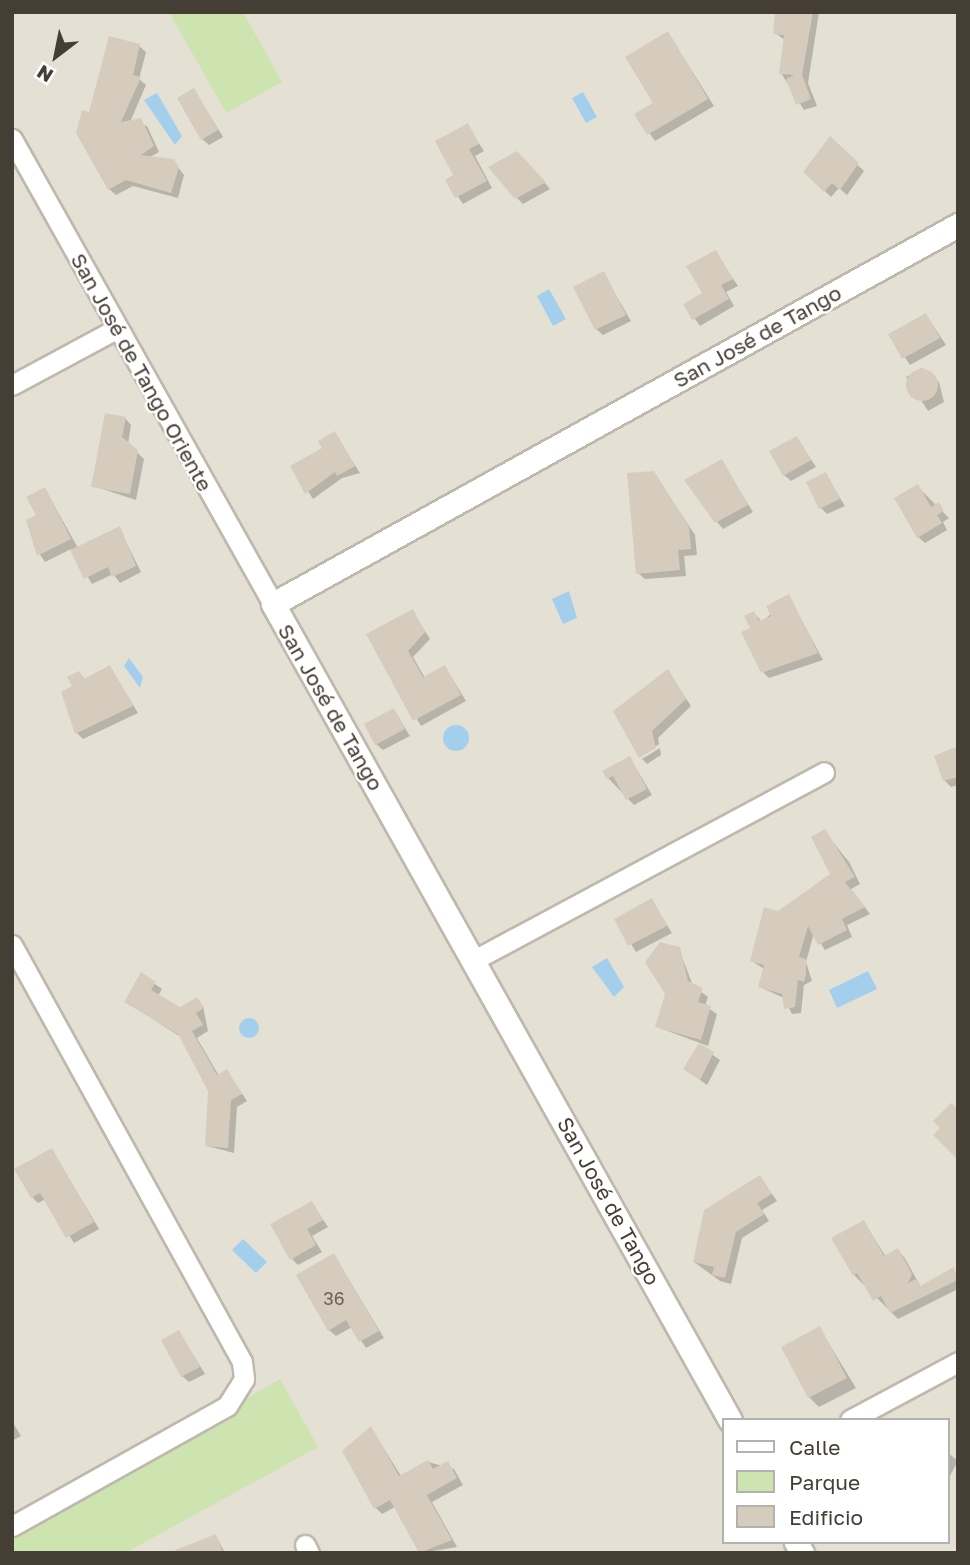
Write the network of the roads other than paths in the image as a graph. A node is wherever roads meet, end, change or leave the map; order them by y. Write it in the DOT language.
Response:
graph roads {
  1 [pos="12,139"];
  2 [pos="958,225"];
  3 [pos="118,328"];
  4 [pos="12,385"];
  5 [pos="273,604"];
  6 [pos="824,772"];
  7 [pos="12,945"];
  8 [pos="474,960"];
  9 [pos="958,1362"];
  10 [pos="729,1418"];
  11 [pos="854,1418"];
  12 [pos="12,1527"];
  1 -- 3 [label="street, San José de Tango Oriente"];
  2 -- 5 [label="street, San José de Tango"];
  3 -- 4 [label="street"];
  3 -- 5 [label="street, San José de Tango Oriente"];
  5 -- 8 [label="street, San José de Tango"];
  6 -- 8 [label="street"];
  7 -- 12 [label="street"];
  8 -- 10 [label="street, San José de Tango"];
  9 -- 11 [label="street"];
}
